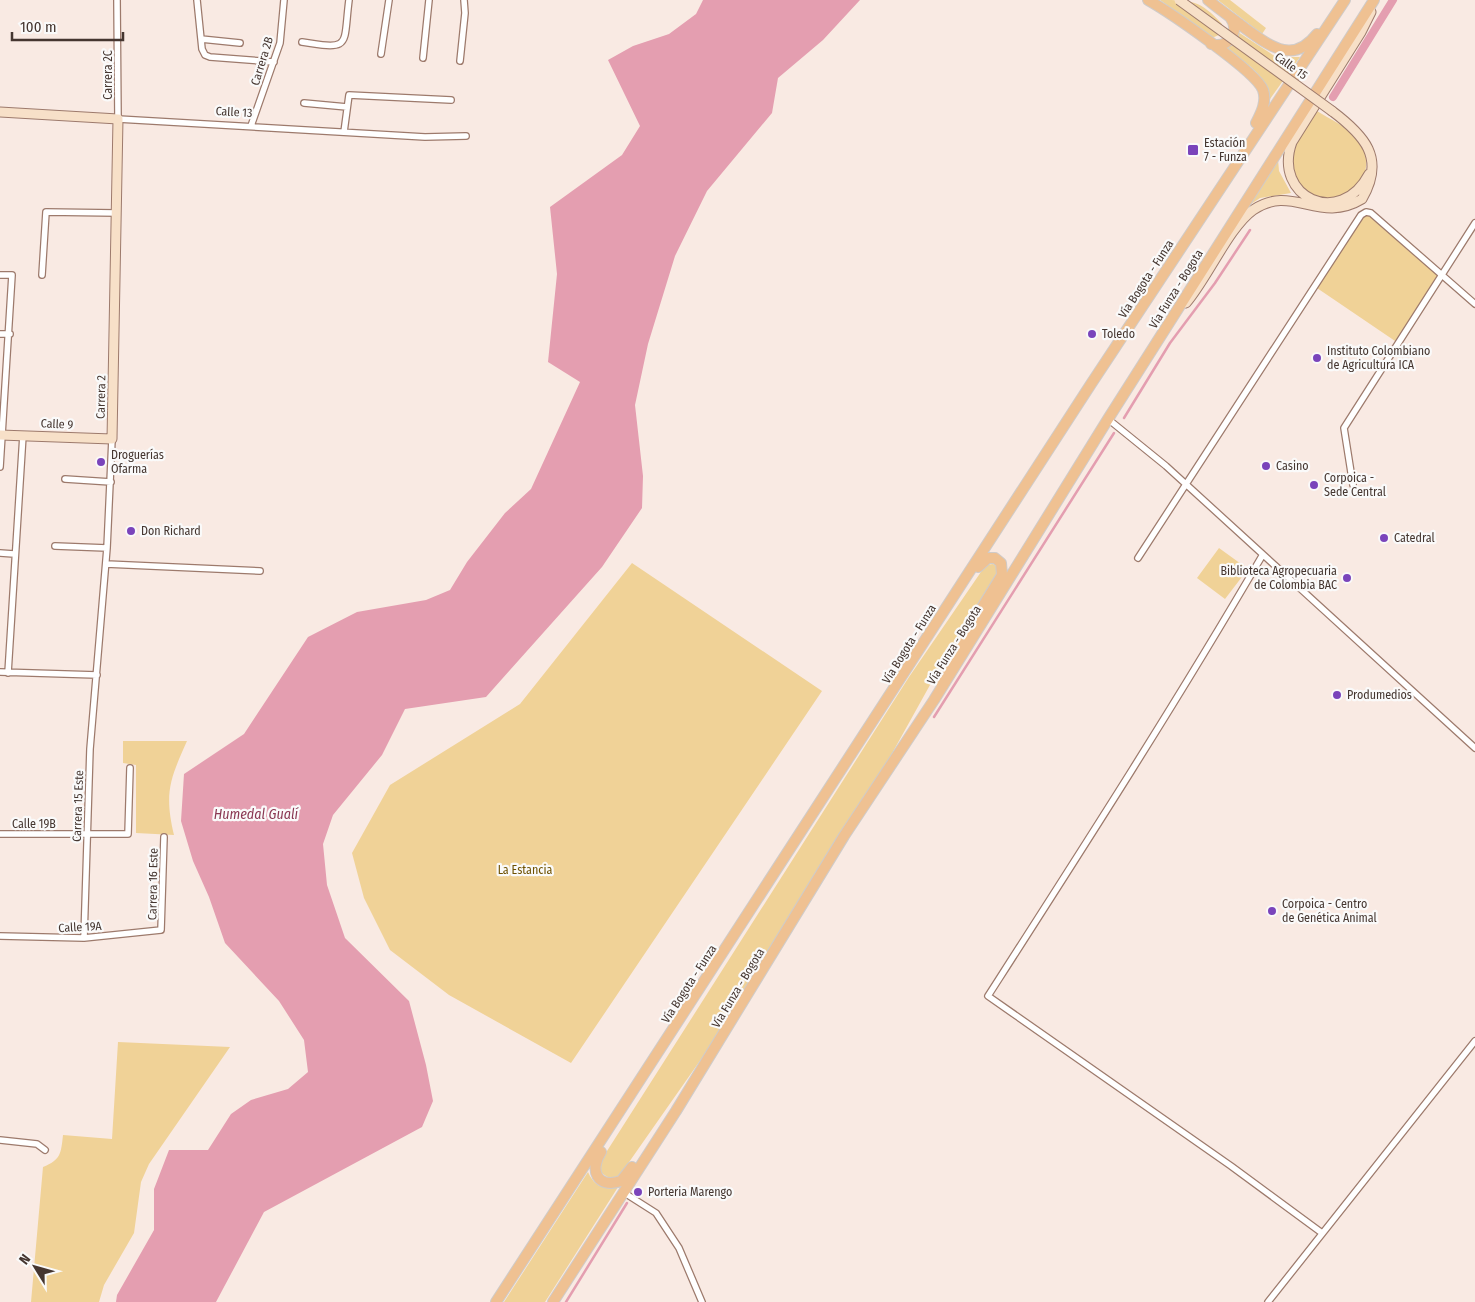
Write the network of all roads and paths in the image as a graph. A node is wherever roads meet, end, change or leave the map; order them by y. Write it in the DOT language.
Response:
graph roads {
  1 [pos="117,0"];
  2 [pos="197,0"];
  3 [pos="284,0"];
  4 [pos="349,0"];
  5 [pos="389,0"];
  6 [pos="429,0"];
  7 [pos="464,0"];
  8 [pos="1148,0"];
  9 [pos="1179,0"];
  10 [pos="1208,0"];
  11 [pos="1344,0"];
  12 [pos="1375,0"];
  13 [pos="1229,17"];
  14 [pos="201,39"];
  15 [pos="302,42"];
  16 [pos="240,43"];
  17 [pos="1210,44"];
  18 [pos="381,54"];
  19 [pos="423,58"];
  20 [pos="460,61"];
  21 [pos="274,62"];
  22 [pos="451,100"];
  23 [pos="304,104"];
  24 [pos="347,106"];
  25 [pos="0,112"];
  26 [pos="118,119"];
  27 [pos="251,126"];
  28 [pos="344,132"];
  29 [pos="466,136"];
  30 [pos="1373,164"];
  31 [pos="1228,177"];
  32 [pos="118,213"];
  33 [pos="1475,223"];
  34 [pos="1441,274"];
  35 [pos="0,275"];
  36 [pos="42,275"];
  37 [pos="1475,304"];
  38 [pos="1172,318"];
  39 [pos="0,334"];
  40 [pos="10,334"];
  41 [pos="1108,419"];
  42 [pos="1,435"];
  43 [pos="23,435"];
  44 [pos="112,439"];
  45 [pos="0,467"];
  46 [pos="65,479"];
  47 [pos="110,482"];
  48 [pos="1185,484"];
  49 [pos="1353,485"];
  50 [pos="55,546"];
  51 [pos="107,548"];
  52 [pos="0,553"];
  53 [pos="14,554"];
  54 [pos="1262,556"];
  55 [pos="1138,558"];
  56 [pos="106,564"];
  57 [pos="260,571"];
  58 [pos="910,665"];
  59 [pos="0,672"];
  60 [pos="8,673"];
  61 [pos="97,675"];
  62 [pos="934,700"];
  63 [pos="1475,748"];
  64 [pos="130,768"];
  65 [pos="0,834"];
  66 [pos="88,834"];
  67 [pos="164,837"];
  68 [pos="162,930"];
  69 [pos="0,936"];
  70 [pos="84,938"];
  71 [pos="678,1023"];
  72 [pos="1475,1040"];
  73 [pos="718,1044"];
  74 [pos="0,1140"];
  75 [pos="44,1150"];
  76 [pos="623,1192"];
  77 [pos="1322,1233"];
  78 [pos="496,1302"];
  79 [pos="553,1302"];
  80 [pos="702,1302"];
  81 [pos="1268,1302"];
  1 -- 26 [label="street, Carrera 2C"];
  2 -- 14 [label="street"];
  3 -- 21 [label="street, Carrera 2B"];
  4 -- 15 [label="street"];
  5 -- 18 [label="street"];
  6 -- 19 [label="street"];
  7 -- 20 [label="street"];
  8 -- 17 [label="main road"];
  9 -- 30 [label="street, Calle 15, bridge"];
  10 -- 13 [label="main road"];
  11 -- 13 [label="main road"];
  11 -- 31 [label="main road, Vía Bogota - Funza"];
  12 -- 30 [label="street"];
  12 -- 38 [label="main road, Vía Funza - Bogota"];
  13 -- 17 [label="main road"];
  14 -- 16 [label="street"];
  14 -- 21 [label="street"];
  17 -- 31 [label="main road"];
  21 -- 27 [label="street, Carrera 2B"];
  22 -- 24 [label="street"];
  23 -- 24 [label="street"];
  24 -- 28 [label="street"];
  25 -- 26 [label="street, Calle 13"];
  26 -- 27 [label="street, Calle 13"];
  26 -- 32 [label="street, Carrera 2"];
  27 -- 28 [label="street, Calle 13"];
  28 -- 29 [label="street, Calle 13"];
  30 -- 38 [label="street"];
  31 -- 58 [label="main road, Vía Bogota - Funza"];
  32 -- 36 [label="street"];
  32 -- 44 [label="street, Carrera 2"];
  33 -- 34 [label="street"];
  34 -- 37 [label="street"];
  34 -- 48 [label="street"];
  34 -- 49 [label="street"];
  35 -- 40 [label="street"];
  38 -- 41 [label="main road, Vía Funza - Bogota"];
  39 -- 40 [label="street"];
  40 -- 42 [label="street"];
  41 -- 48 [label="street"];
  41 -- 62 [label="main road, Vía Funza - Bogota"];
  42 -- 43 [label="street, Calle 9"];
  42 -- 45 [label="street"];
  43 -- 44 [label="street, Calle 9"];
  43 -- 53 [label="street"];
  44 -- 47 [label="street, Carrera 2"];
  46 -- 47 [label="street"];
  47 -- 51 [label="street, Carrera 2"];
  48 -- 54 [label="street"];
  48 -- 55 [label="street"];
  50 -- 51 [label="street"];
  51 -- 56 [label="street, Carrera 2"];
  52 -- 53 [label="street"];
  53 -- 60 [label="street"];
  54 -- 63 [label="street"];
  54 -- 77 [label="street"];
  56 -- 57 [label="street"];
  56 -- 61 [label="street, Carrera 2"];
  58 -- 62 [label="main road"];
  58 -- 71 [label="main road, Vía Bogota - Funza"];
  59 -- 60 [label="street"];
  60 -- 61 [label="street"];
  61 -- 66 [label="street, Carrera 15 Este"];
  62 -- 73 [label="main road, Vía Funza - Bogota"];
  64 -- 66 [label="street, Calle 19B"];
  65 -- 66 [label="street, Calle 19B"];
  66 -- 70 [label="street, Carrera 15 Este"];
  67 -- 68 [label="street, Carrera 16 Este"];
  68 -- 70 [label="street, Calle 19A"];
  69 -- 70 [label="street, Calle 19A"];
  71 -- 73 [label="main road"];
  71 -- 78 [label="main road, Vía Bogota - Funza"];
  72 -- 77 [label="street"];
  73 -- 76 [label="main road, Vía Funza - Bogota"];
  74 -- 75 [label="street"];
  76 -- 79 [label="main road, Vía Funza - Bogota"];
  76 -- 80 [label="street"];
  77 -- 81 [label="street"];
}
